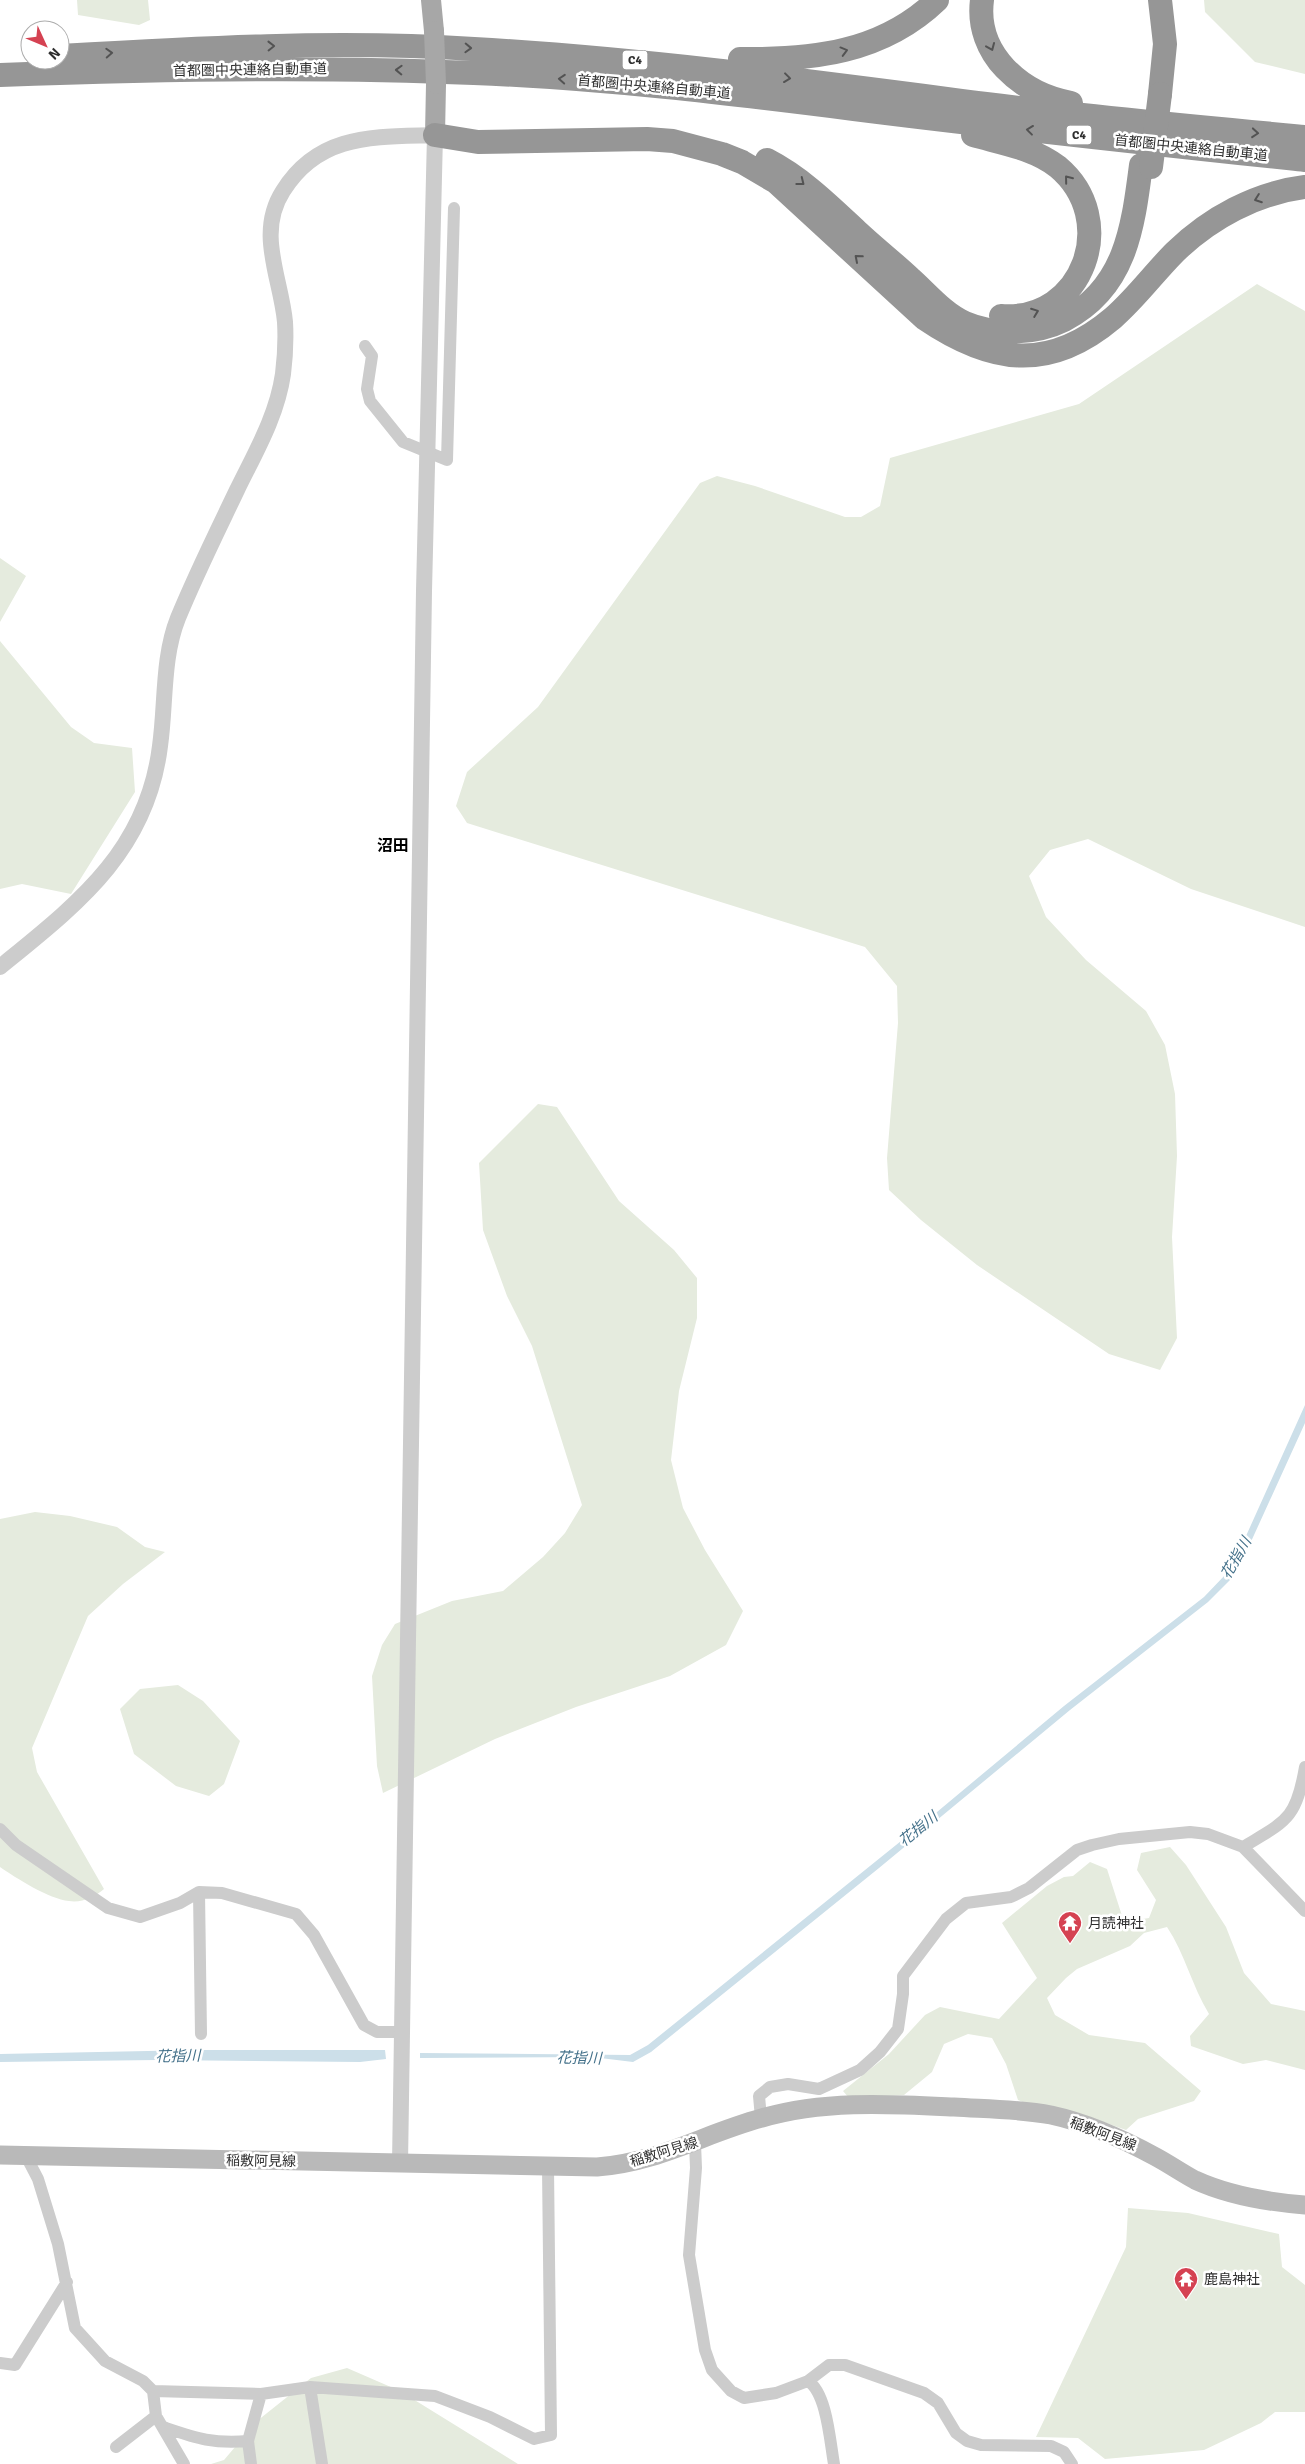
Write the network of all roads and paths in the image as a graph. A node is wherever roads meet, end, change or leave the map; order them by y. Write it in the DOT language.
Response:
graph roads {
  1 [pos="431,0"];
  2 [pos="937,0"];
  3 [pos="982,0"];
  4 [pos="1146,0"];
  5 [pos="1160,0"];
  6 [pos="70,55"];
  7 [pos="20,59"];
  8 [pos="621,59"];
  9 [pos="0,60"];
  10 [pos="0,75"];
  11 [pos="1154,94"];
  12 [pos="854,109"];
  13 [pos="1207,128"];
  14 [pos="435,135"];
  15 [pos="1305,137"];
  16 [pos="1305,160"];
  17 [pos="1305,187"];
  18 [pos="454,208"];
  19 [pos="902,283"];
  20 [pos="365,346"];
  21 [pos="428,454"];
  22 [pos="0,967"];
  23 [pos="1305,1767"];
  24 [pos="0,1829"];
  25 [pos="1243,1847"];
  26 [pos="199,1892"];
  27 [pos="1305,1911"];
  28 [pos="403,2032"];
  29 [pos="201,2034"];
  30 [pos="761,2118"];
  31 [pos="695,2143"];
  32 [pos="0,2155"];
  33 [pos="26,2156"];
  34 [pos="400,2164"];
  35 [pos="548,2167"];
  36 [pos="1305,2205"];
  37 [pos="67,2282"];
  38 [pos="0,2363"];
  39 [pos="808,2381"];
  40 [pos="310,2387"];
  41 [pos="153,2391"];
  42 [pos="262,2394"];
  43 [pos="159,2422"];
  44 [pos="248,2441"];
  45 [pos="116,2447"];
  46 [pos="184,2464"];
  47 [pos="251,2464"];
  48 [pos="322,2464"];
  49 [pos="834,2464"];
  50 [pos="1072,2464"];
  1 -- 14 [label="main road, bridge"];
  8 -- 2 [label="highway, one-way"];
  3 -- 13 [label="highway, one-way"];
  4 -- 11 [label="highway"];
  5 -- 11 [label="highway"];
  6 -- 8 [label="highway, 首都圏中央連絡自動車道 / C4, one-way"];
  7 -- 9 [label="highway"];
  8 -- 13 [label="highway, 首都圏中央連絡自動車道 / C4, one-way"];
  12 -- 10 [label="highway, 首都圏中央連絡自動車道 / C4, one-way"];
  11 -- 19 [label="highway"];
  16 -- 12 [label="highway, 首都圏中央連絡自動車道 / C4, one-way"];
  19 -- 12 [label="highway, one-way"];
  13 -- 15 [label="highway, 首都圏中央連絡自動車道 / C4, one-way"];
  14 -- 19 [label="highway"];
  14 -- 21 [label="street"];
  14 -- 22 [label="street"];
  17 -- 19 [label="highway, one-way"];
  18 -- 21 [label="street"];
  20 -- 21 [label="street"];
  21 -- 28 [label="street"];
  23 -- 25 [label="street"];
  24 -- 26 [label="street"];
  25 -- 27 [label="street"];
  25 -- 30 [label="street"];
  26 -- 28 [label="street"];
  26 -- 29 [label="street"];
  28 -- 34 [label="street"];
  30 -- 31 [label="main road, 稲敷阿見線"];
  30 -- 36 [label="main road, 稲敷阿見線"];
  31 -- 35 [label="main road, 稲敷阿見線"];
  31 -- 39 [label="street"];
  32 -- 33 [label="main road, 稲敷阿見線"];
  33 -- 34 [label="main road, 稲敷阿見線"];
  33 -- 37 [label="street"];
  34 -- 35 [label="main road, 稲敷阿見線"];
  35 -- 40 [label="street"];
  37 -- 38 [label="street"];
  37 -- 41 [label="street"];
  39 -- 49 [label="street"];
  39 -- 50 [label="street"];
  40 -- 42 [label="street"];
  40 -- 48 [label="street"];
  41 -- 42 [label="street"];
  41 -- 43 [label="street"];
  42 -- 44 [label="street"];
  43 -- 44 [label="street"];
  43 -- 45 [label="street"];
  43 -- 46 [label="street"];
  44 -- 47 [label="street"];
}
